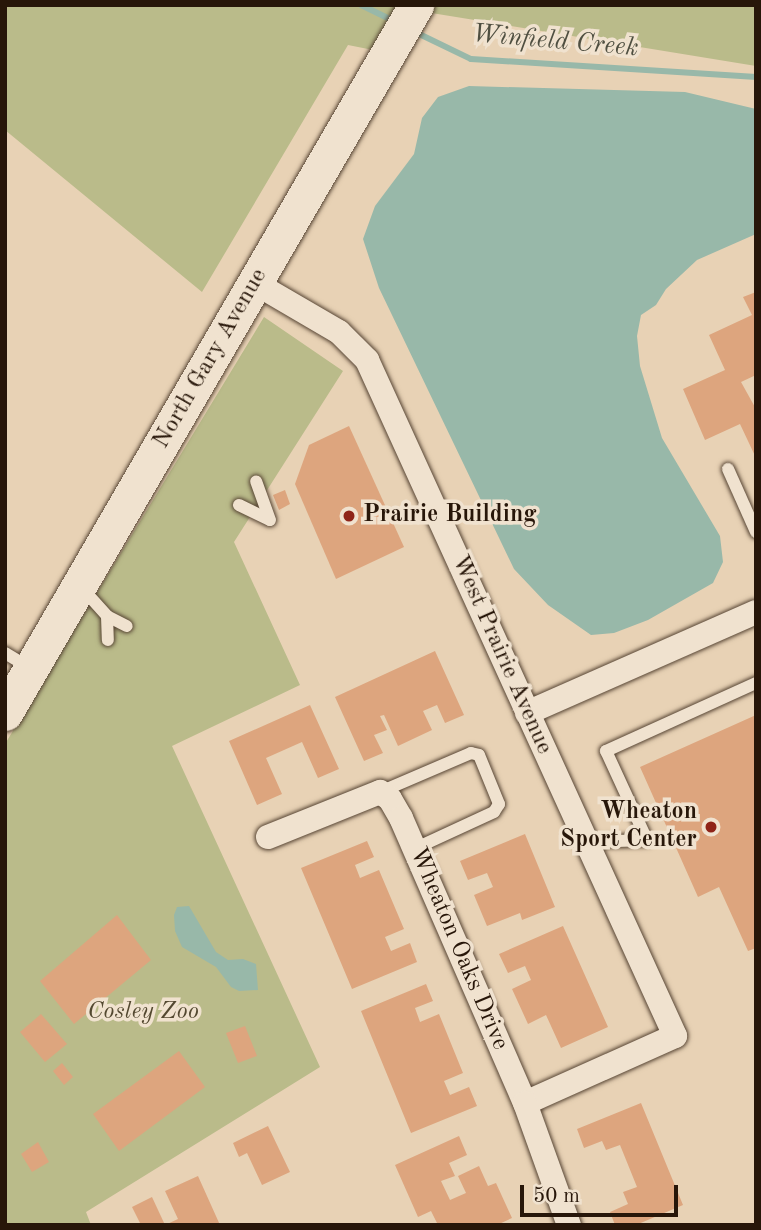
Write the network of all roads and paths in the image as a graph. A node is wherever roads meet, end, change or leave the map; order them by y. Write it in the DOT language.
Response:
graph roads {
  1 [pos="415,8"];
  2 [pos="255,283"];
  3 [pos="728,469"];
  4 [pos="256,481"];
  5 [pos="239,505"];
  6 [pos="756,531"];
  7 [pos="79,585"];
  8 [pos="756,612"];
  9 [pos="107,616"];
  10 [pos="127,626"];
  11 [pos="108,640"];
  12 [pos="18,661"];
  13 [pos="756,683"];
  14 [pos="5,713"];
  15 [pos="527,713"];
  16 [pos="380,792"];
  17 [pos="268,837"];
  18 [pos="587,842"];
  19 [pos="414,849"];
  20 [pos="525,1103"];
  21 [pos="569,1225"];
  1 -- 2 [label="street, North Gary Avenue"];
  2 -- 7 [label="street, North Gary Avenue"];
  2 -- 15 [label="street, West Prairie Avenue"];
  3 -- 6 [label="lane"];
  4 -- 5 [label="lane"];
  7 -- 9 [label="lane"];
  7 -- 12 [label="street, North Gary Avenue"];
  8 -- 15 [label="street"];
  9 -- 10 [label="lane"];
  9 -- 11 [label="lane"];
  12 -- 14 [label="street, North Gary Avenue"];
  13 -- 18 [label="lane"];
  15 -- 18 [label="street, West Prairie Avenue"];
  16 -- 17 [label="street"];
  16 -- 19 [label="street, Wheaton Oaks Drive"];
  16 -- 19 [label="lane"];
  18 -- 20 [label="street, West Prairie Avenue"];
  19 -- 20 [label="street, Wheaton Oaks Drive"];
  20 -- 21 [label="street, Wheaton Oaks Drive"];
}
